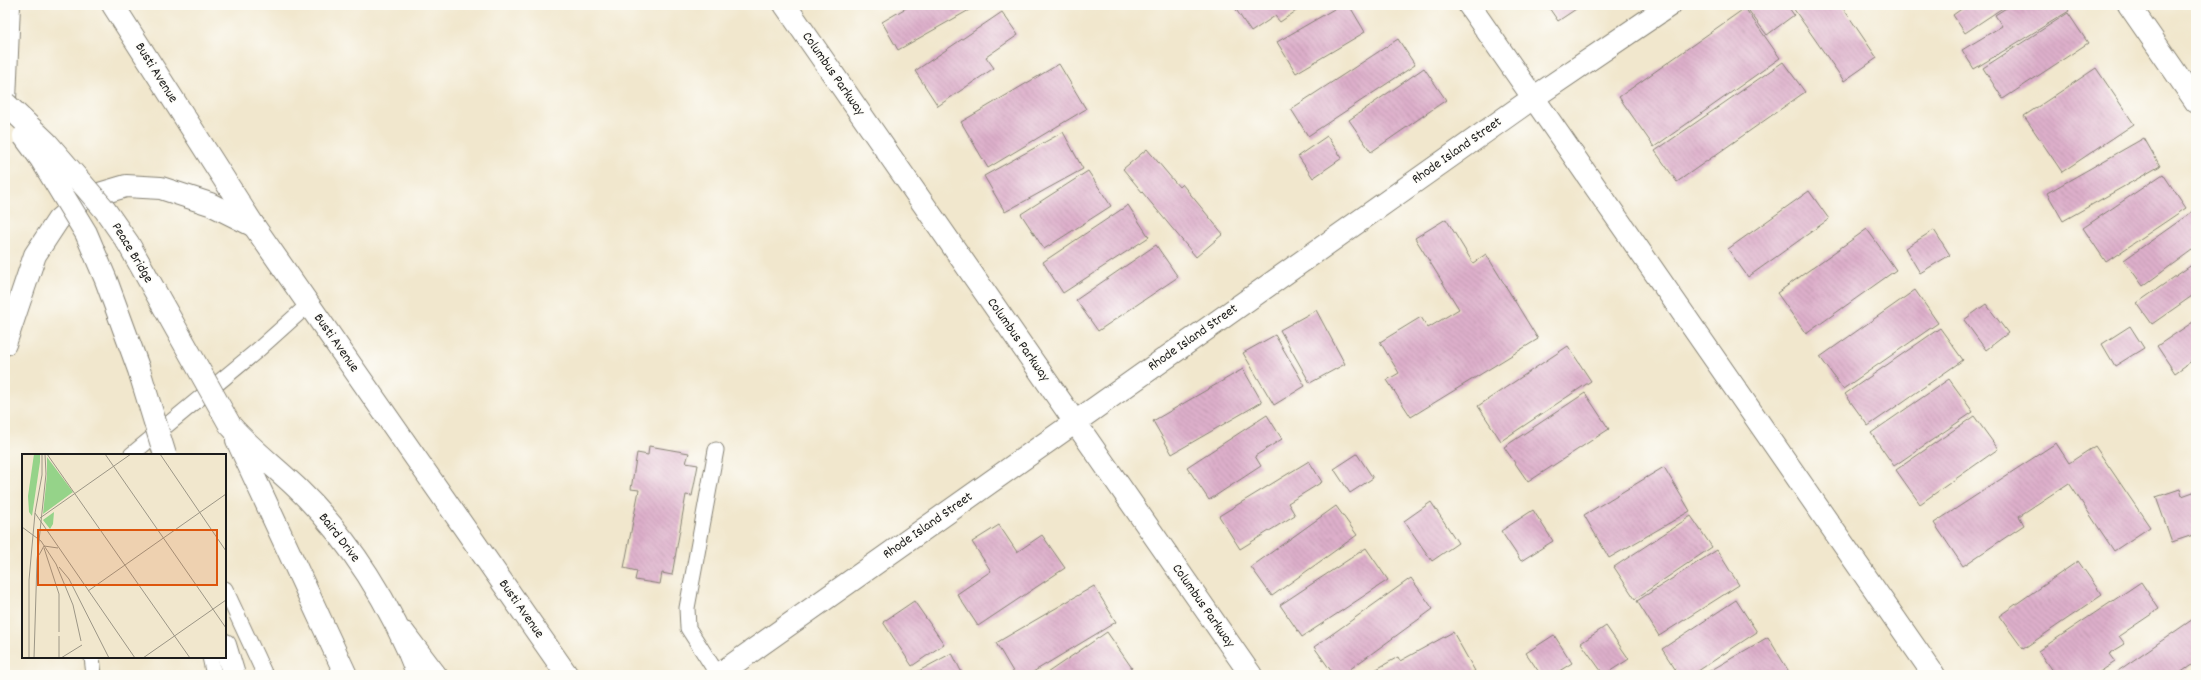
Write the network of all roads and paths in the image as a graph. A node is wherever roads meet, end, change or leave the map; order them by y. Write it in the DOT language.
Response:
graph roads {
  1 [pos="9,5"];
  2 [pos="112,5"];
  3 [pos="785,5"];
  4 [pos="1469,5"];
  5 [pos="1670,5"];
  6 [pos="2129,5"];
  7 [pos="1533,98"];
  8 [pos="5,100"];
  9 [pos="2196,102"];
  10 [pos="5,103"];
  11 [pos="5,111"];
  12 [pos="254,226"];
  13 [pos="309,304"];
  14 [pos="5,344"];
  15 [pos="1075,422"];
  16 [pos="230,425"];
  17 [pos="716,450"];
  18 [pos="132,454"];
  19 [pos="165,454"];
  20 [pos="226,592"];
  21 [pos="383,599"];
  22 [pos="226,648"];
  23 [pos="92,658"];
  24 [pos="210,658"];
  25 [pos="263,672"];
  26 [pos="94,675"];
  27 [pos="214,675"];
  28 [pos="234,675"];
  29 [pos="346,675"];
  30 [pos="418,675"];
  31 [pos="440,675"];
  32 [pos="567,675"];
  33 [pos="718,675"];
  34 [pos="1251,675"];
  35 [pos="1934,675"];
  1 -- 8 [label="main road"];
  2 -- 12 [label="main road, Busti Avenue"];
  3 -- 15 [label="main road, Columbus Parkway"];
  4 -- 7 [label="main road"];
  5 -- 7 [label="main road, Rhode Island Street"];
  6 -- 9 [label="main road"];
  7 -- 15 [label="main road, Rhode Island Street"];
  7 -- 35 [label="main road"];
  10 -- 16 [label="main road, Peace Bridge, bridge"];
  11 -- 19 [label="main road, bridge"];
  12 -- 13 [label="main road, Busti Avenue"];
  12 -- 14 [label="main road"];
  13 -- 18 [label="lane"];
  13 -- 32 [label="main road, Busti Avenue"];
  15 -- 33 [label="main road, Rhode Island Street"];
  15 -- 34 [label="main road, Columbus Parkway"];
  16 -- 21 [label="main road, Baird Drive"];
  16 -- 29 [label="main road"];
  17 -- 33 [label="lane"];
  20 -- 25 [label="lane"];
  21 -- 30 [label="main road, Baird Drive"];
  21 -- 31 [label="lane"];
  22 -- 28 [label="main road"];
  23 -- 26 [label="lane"];
  24 -- 27 [label="lane"];
}
